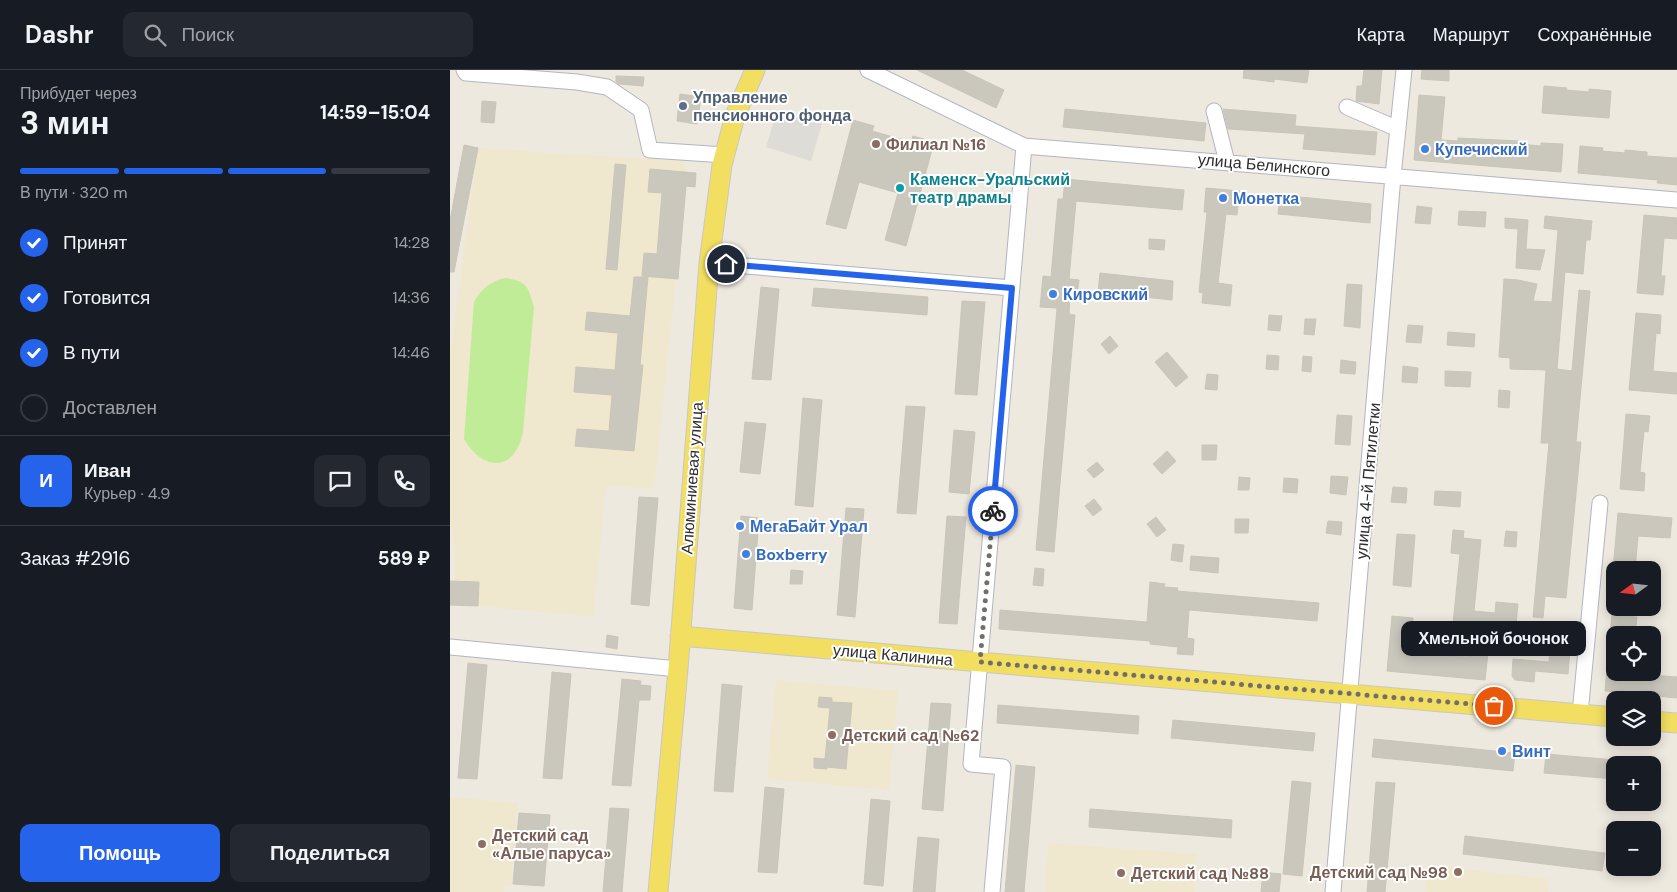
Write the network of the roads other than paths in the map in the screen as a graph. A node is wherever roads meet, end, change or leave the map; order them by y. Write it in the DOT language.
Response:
graph roads {
  1 [pos="755,70"];
  2 [pos="868,70"];
  3 [pos="1404,70"];
  4 [pos="465,72"];
  5 [pos="577,76"];
  6 [pos="1347,107"];
  7 [pos="1214,111"];
  8 [pos="1398,129"];
  9 [pos="1024,146"];
  10 [pos="724,155"];
  11 [pos="1227,162"];
  12 [pos="1394,176"];
  13 [pos="1677,200"];
  14 [pos="709,263"];
  15 [pos="1012,288"];
  16 [pos="1600,503"];
  17 [pos="680,636"];
  18 [pos="450,647"];
  19 [pos="980,662"];
  20 [pos="678,669"];
  21 [pos="1350,693"];
  22 [pos="1580,714"];
  23 [pos="1606,716"];
  24 [pos="1661,722"];
  25 [pos="1677,723"];
  26 [pos="658,892"];
  27 [pos="992,892"];
  28 [pos="1333,892"];
  1 -- 10 [label="main road, Алюминиевая улица"];
  2 -- 9 [label="street, улица Белинского"];
  3 -- 8 [label="street, улица 4-й Пятилетки"];
  4 -- 5 [label="street"];
  5 -- 10 [label="street"];
  6 -- 8 [label="street"];
  7 -- 11 [label="street"];
  8 -- 12 [label="street, улица 4-й Пятилетки"];
  9 -- 11 [label="street, улица Белинского"];
  9 -- 15 [label="street"];
  10 -- 14 [label="main road, Алюминиевая улица"];
  11 -- 12 [label="street, улица Белинского"];
  12 -- 13 [label="street, улица Белинского"];
  12 -- 21 [label="street, улица 4-й Пятилетки"];
  14 -- 15 [label="street"];
  14 -- 17 [label="main road, Алюминиевая улица"];
  15 -- 19 [label="street"];
  16 -- 22 [label="street"];
  17 -- 19 [label="main road, улица Калинина"];
  17 -- 20 [label="main road, Алюминиевая улица"];
  18 -- 20 [label="street"];
  19 -- 21 [label="main road, улица Калинина"];
  19 -- 27 [label="street"];
  20 -- 26 [label="main road, Алюминиевая улица"];
  21 -- 22 [label="main road, улица Калинина"];
  21 -- 28 [label="street, улица 4-й Пятилетки"];
  22 -- 23 [label="main road, улица Калинина"];
  24 -- 25 [label="main road"];
}
